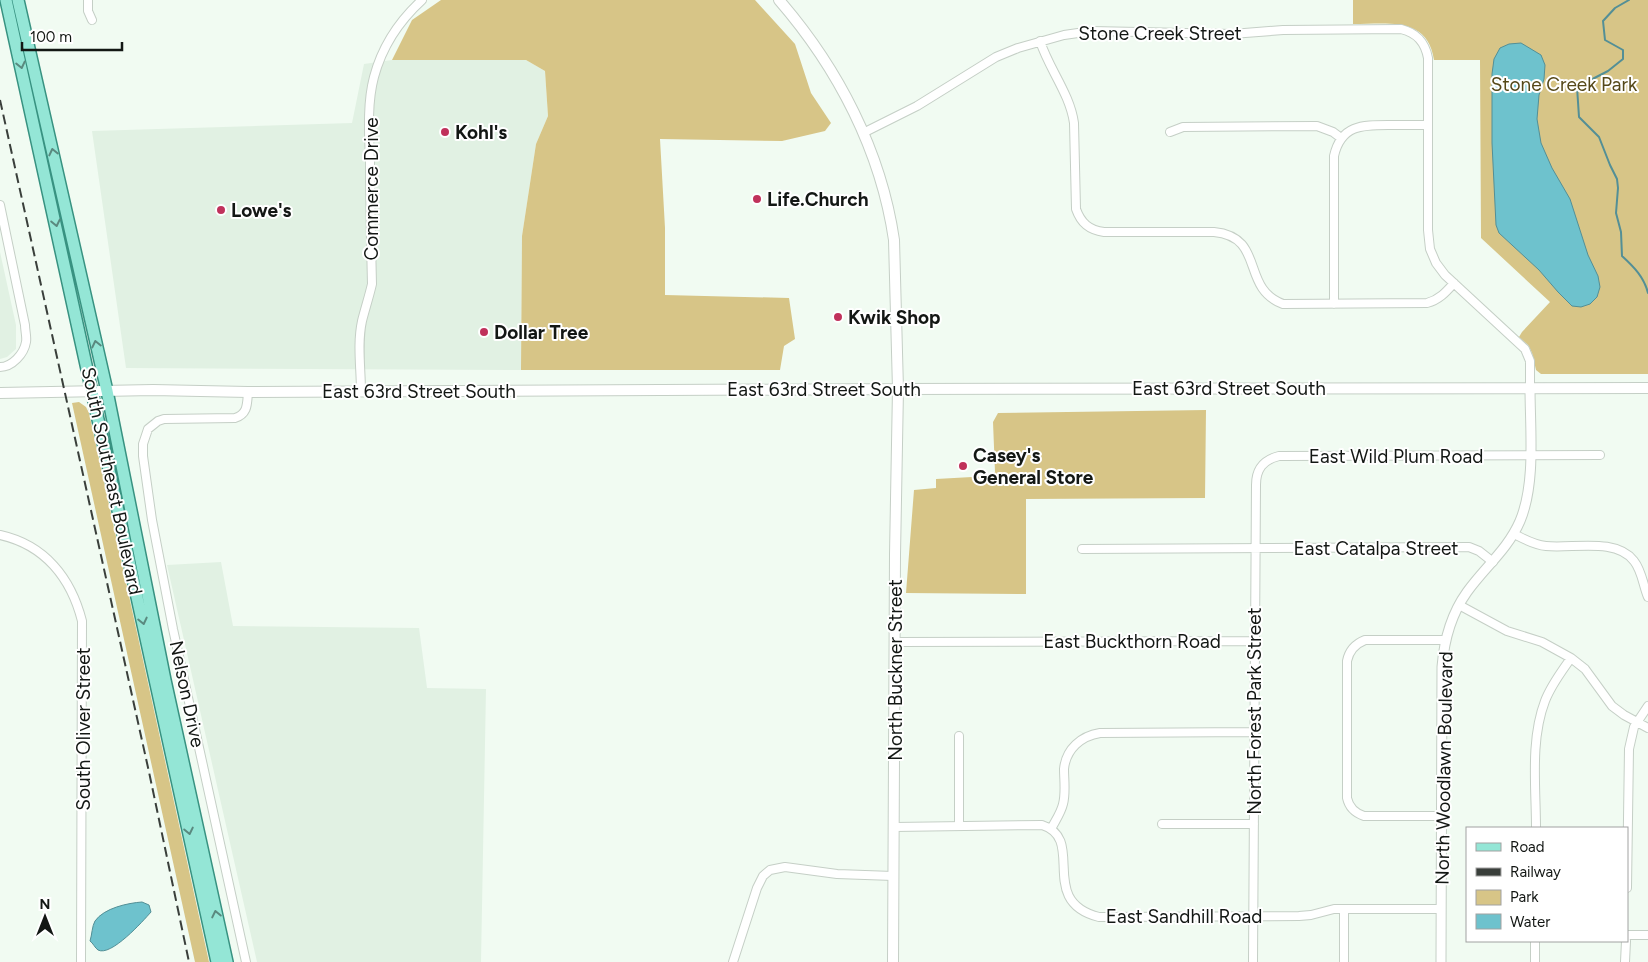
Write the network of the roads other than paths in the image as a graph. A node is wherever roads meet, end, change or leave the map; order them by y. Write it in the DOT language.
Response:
graph roads {
  1 [pos="6,0"];
  2 [pos="18,0"];
  3 [pos="88,0"];
  4 [pos="422,0"];
  5 [pos="779,0"];
  6 [pos="92,20"];
  7 [pos="1040,42"];
  8 [pos="1428,125"];
  9 [pos="1170,132"];
  10 [pos="863,133"];
  11 [pos="1341,138"];
  12 [pos="0,205"];
  13 [pos="1454,283"];
  14 [pos="1334,304"];
  15 [pos="0,367"];
  16 [pos="1530,388"];
  17 [pos="1648,388"];
  18 [pos="898,389"];
  19 [pos="106,391"];
  20 [pos="93,392"];
  21 [pos="248,392"];
  22 [pos="361,392"];
  23 [pos="0,393"];
  24 [pos="1530,455"];
  25 [pos="1600,455"];
  26 [pos="1264,462"];
  27 [pos="1514,534"];
  28 [pos="0,535"];
  29 [pos="1082,549"];
  30 [pos="1255,549"];
  31 [pos="1493,562"];
  32 [pos="1648,597"];
  33 [pos="1459,605"];
  34 [pos="1446,640"];
  35 [pos="1255,641"];
  36 [pos="895,642"];
  37 [pos="1571,658"];
  38 [pos="1648,706"];
  39 [pos="1637,722"];
  40 [pos="1648,728"];
  41 [pos="1254,732"];
  42 [pos="959,736"];
  43 [pos="1442,816"];
  44 [pos="1162,824"];
  45 [pos="1254,824"];
  46 [pos="959,826"];
  47 [pos="894,827"];
  48 [pos="1536,827"];
  49 [pos="1628,827"];
  50 [pos="1051,829"];
  51 [pos="893,876"];
  52 [pos="1344,909"];
  53 [pos="1442,909"];
  54 [pos="1254,916"];
  55 [pos="1628,935"];
  56 [pos="1648,935"];
  57 [pos="1535,942"];
  58 [pos="1626,942"];
  59 [pos="81,962"];
  60 [pos="217,962"];
  61 [pos="227,962"];
  62 [pos="246,962"];
  63 [pos="733,962"];
  64 [pos="892,962"];
  65 [pos="1253,962"];
  66 [pos="1344,962"];
  67 [pos="1441,962"];
  68 [pos="1535,962"];
  69 [pos="1625,962"];
  1 -- 20 [label="main road, South Southeast Boulevard, one-way"];
  19 -- 2 [label="main road, South Southeast Boulevard, one-way"];
  3 -- 6 [label="street"];
  4 -- 22 [label="street, Commerce Drive"];
  5 -- 10 [label="main road, North Buckner Street"];
  7 -- 8 [label="street, Stone Creek Street"];
  7 -- 10 [label="street, Stone Creek Street"];
  7 -- 14 [label="street"];
  8 -- 11 [label="street"];
  8 -- 13 [label="street"];
  9 -- 11 [label="street"];
  10 -- 18 [label="main road, North Buckner Street"];
  11 -- 14 [label="street"];
  12 -- 15 [label="street"];
  13 -- 14 [label="street"];
  13 -- 16 [label="street"];
  16 -- 17 [label="main road, East 63rd Street South"];
  16 -- 18 [label="main road, East 63rd Street South"];
  16 -- 24 [label="street, North Woodlawn Boulevard"];
  18 -- 22 [label="main road, East 63rd Street South"];
  18 -- 36 [label="main road, North Buckner Street"];
  19 -- 20 [label="main road, East 63rd Street South"];
  19 -- 21 [label="main road, East 63rd Street South"];
  61 -- 19 [label="main road, South Southeast Boulevard, one-way"];
  20 -- 23 [label="main road, East 63rd Street South"];
  20 -- 60 [label="main road, South Southeast Boulevard, one-way"];
  21 -- 22 [label="main road, East 63rd Street South"];
  21 -- 62 [label="street, Nelson Drive"];
  24 -- 25 [label="street, East Wild Plum Road"];
  24 -- 26 [label="street, East Wild Plum Road"];
  24 -- 27 [label="street, North Woodlawn Boulevard"];
  26 -- 30 [label="street, North Forest Park Street"];
  27 -- 31 [label="street, North Woodlawn Boulevard"];
  27 -- 32 [label="street"];
  28 -- 59 [label="street, South Oliver Street"];
  29 -- 30 [label="street, East Catalpa Street"];
  30 -- 31 [label="street, East Catalpa Street"];
  30 -- 35 [label="street, North Forest Park Street"];
  31 -- 33 [label="street, North Woodlawn Boulevard"];
  33 -- 34 [label="street, North Woodlawn Boulevard"];
  33 -- 37 [label="street"];
  34 -- 43 [label="street, North Woodlawn Boulevard"];
  34 -- 43 [label="street"];
  35 -- 36 [label="street, East Buckthorn Road"];
  35 -- 41 [label="street, North Forest Park Street"];
  36 -- 47 [label="main road, North Buckner Street"];
  37 -- 39 [label="street"];
  37 -- 48 [label="street"];
  38 -- 39 [label="street"];
  39 -- 40 [label="street"];
  39 -- 49 [label="street"];
  41 -- 45 [label="street, North Forest Park Street"];
  41 -- 50 [label="street"];
  42 -- 46 [label="street"];
  43 -- 53 [label="street, North Woodlawn Boulevard"];
  44 -- 45 [label="street"];
  45 -- 54 [label="street, North Forest Park Street"];
  46 -- 47 [label="street"];
  46 -- 50 [label="street"];
  47 -- 51 [label="main road, North Buckner Street"];
  50 -- 54 [label="street, East Sandhill Road"];
  51 -- 63 [label="street"];
  51 -- 64 [label="main road, North Buckner Street"];
  52 -- 53 [label="street, East Sandhill Road"];
  52 -- 54 [label="street, East Sandhill Road"];
  52 -- 66 [label="street"];
  53 -- 67 [label="street, North Woodlawn Boulevard"];
  54 -- 65 [label="street, North Forest Park Street"];
  55 -- 56 [label="street"];
  57 -- 68 [label="street"];
  58 -- 69 [label="street"];
}
